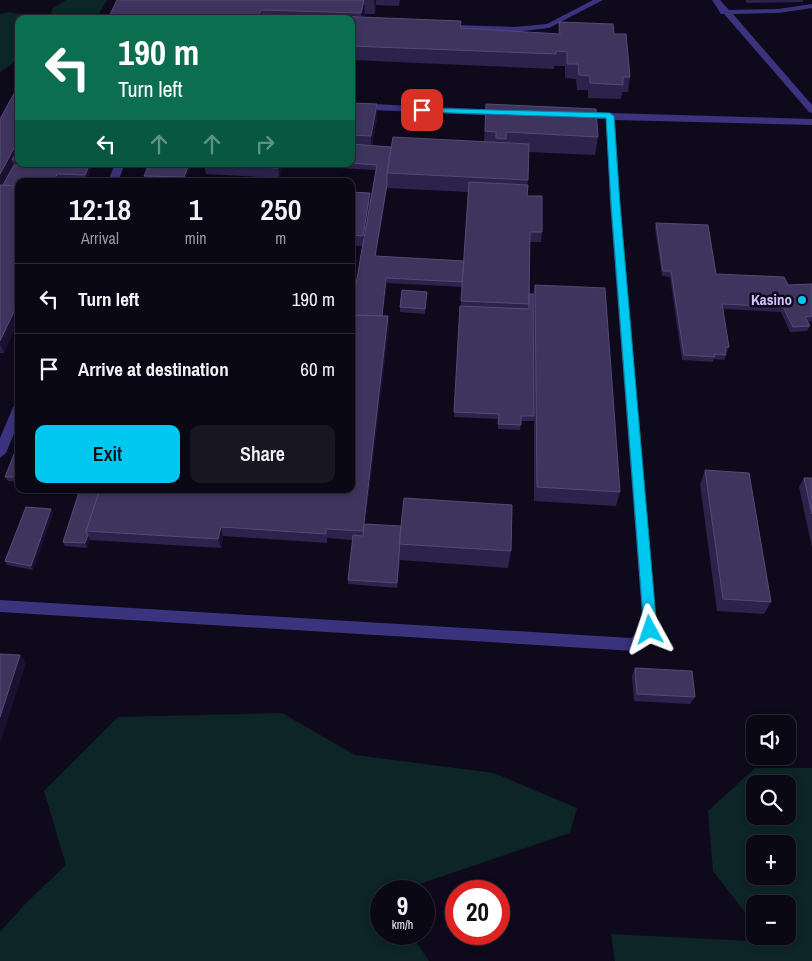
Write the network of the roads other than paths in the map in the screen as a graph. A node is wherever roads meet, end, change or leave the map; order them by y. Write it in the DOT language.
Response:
graph roads {
  1 [pos="600,0"];
  2 [pos="716,0"];
  3 [pos="812,6"];
  4 [pos="724,12"];
  5 [pos="455,27"];
  6 [pos="355,106"];
  7 [pos="812,110"];
  8 [pos="513,114"];
  9 [pos="568,116"];
  10 [pos="610,116"];
  11 [pos="812,122"];
  12 [pos="15,417"];
  13 [pos="0,453"];
  14 [pos="0,606"];
  1 -- 5 [label="lane"];
  2 -- 4 [label="lane"];
  3 -- 4 [label="lane"];
  4 -- 7 [label="lane"];
  6 -- 8 [label="lane"];
  9 -- 10 [label="lane"];
  10 -- 11 [label="lane"];
  10 -- 14 [label="lane"];
  12 -- 13 [label="lane"];
}
